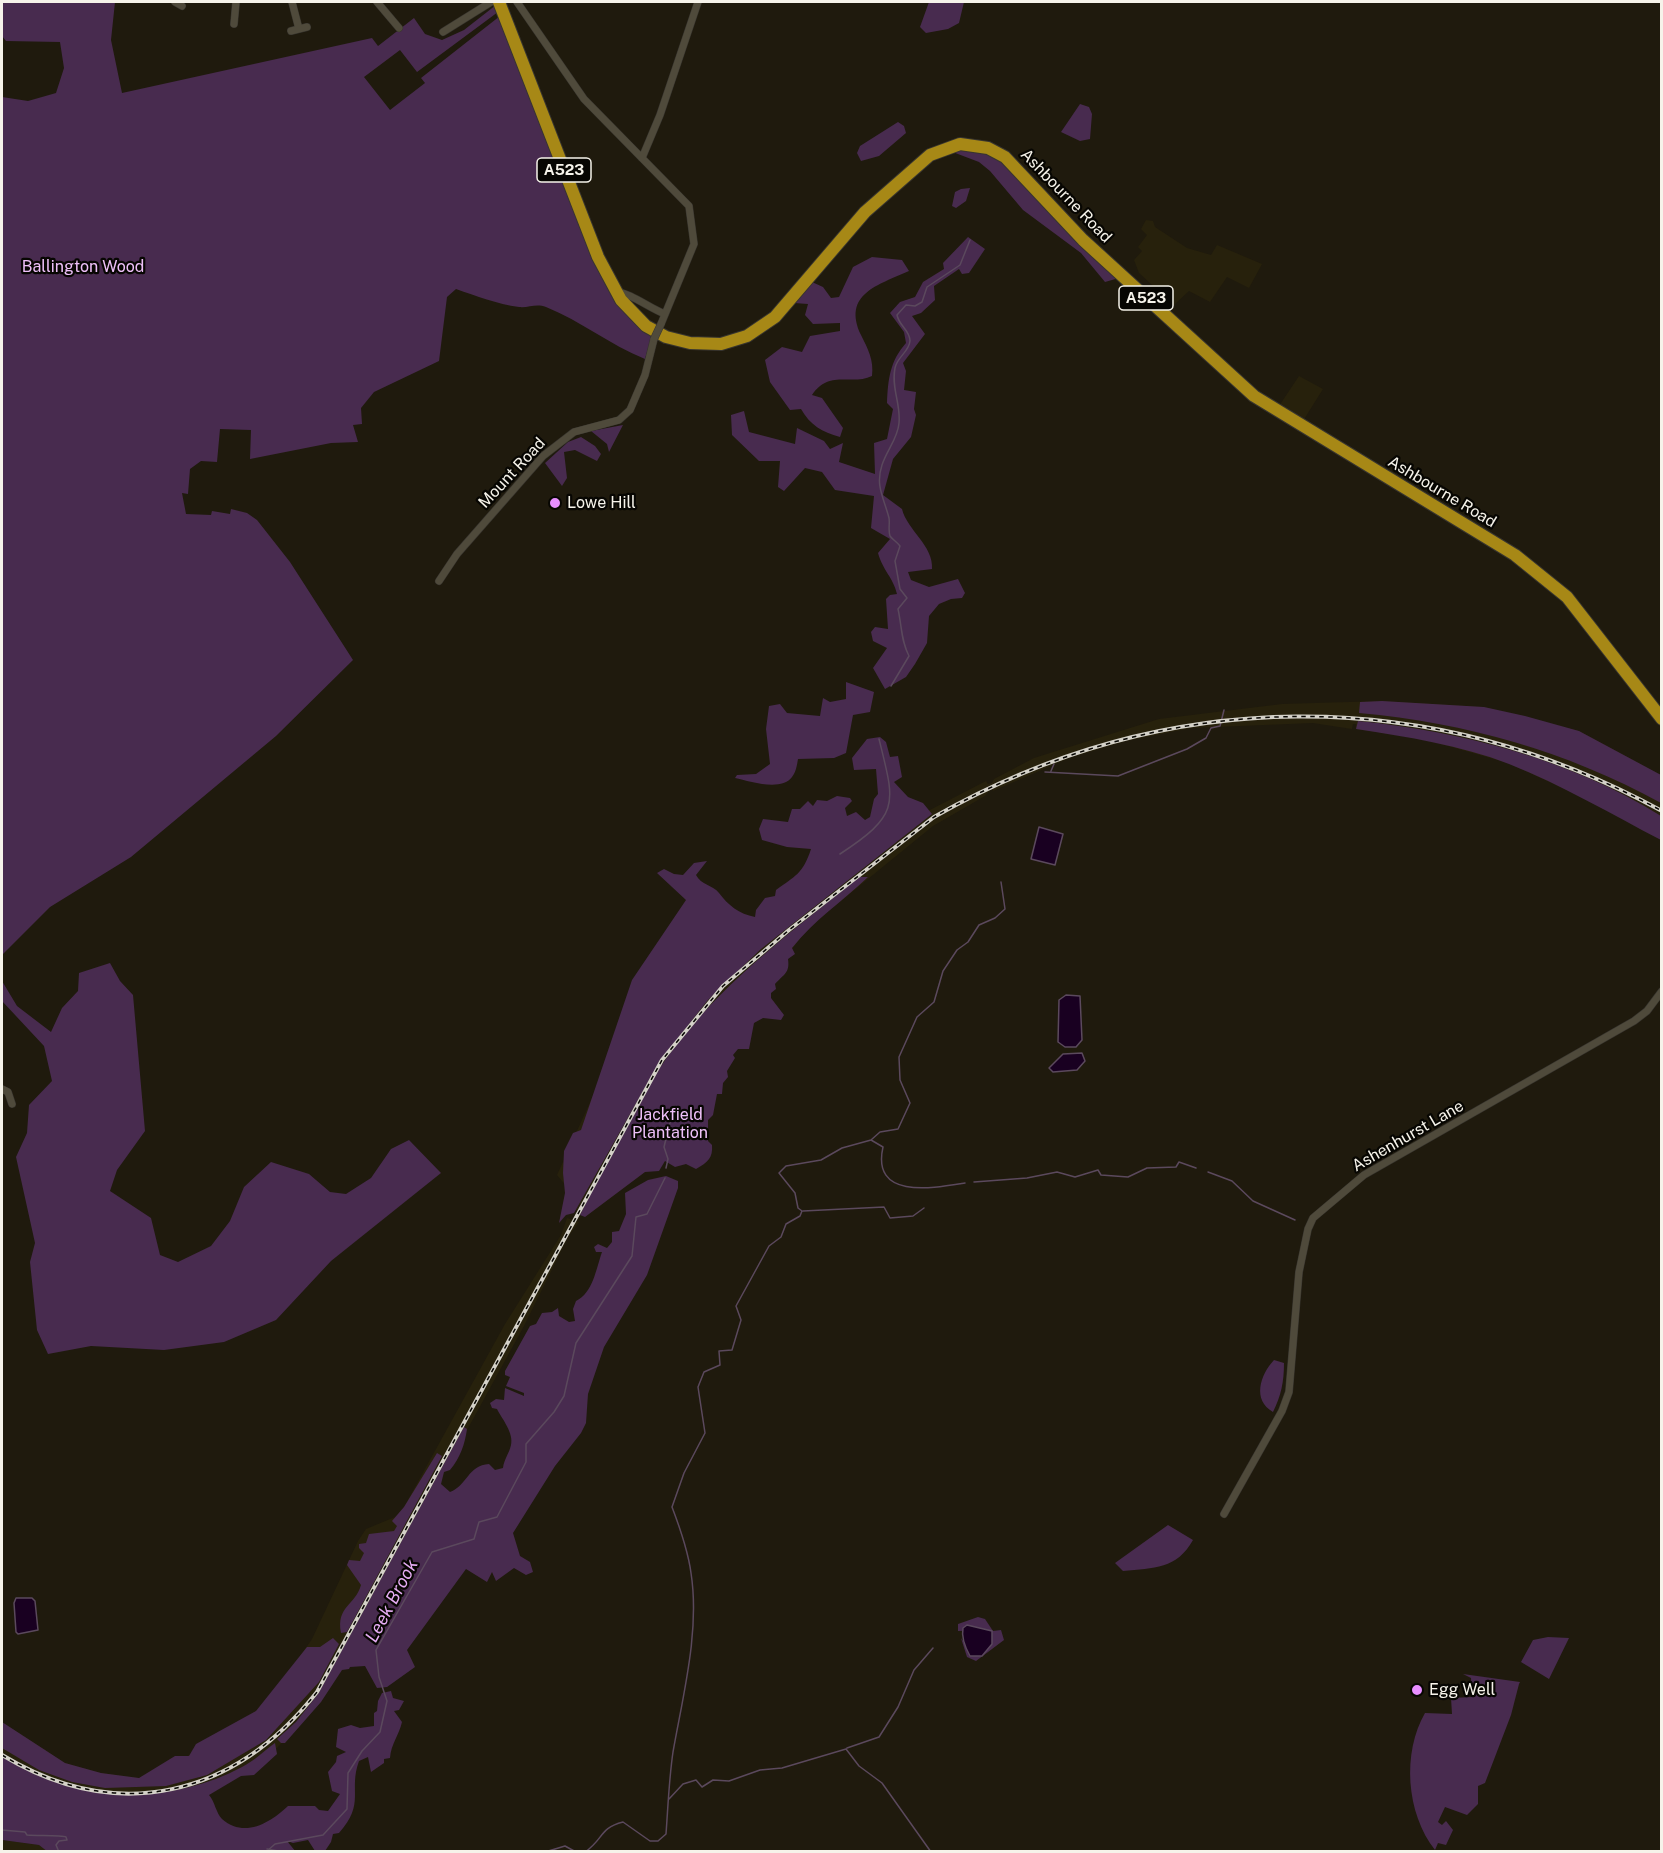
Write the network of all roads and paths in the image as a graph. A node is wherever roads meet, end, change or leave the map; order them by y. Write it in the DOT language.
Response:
graph roads {
  1 [pos="236,2"];
  2 [pos="292,2"];
  3 [pos="377,2"];
  4 [pos="491,2"];
  5 [pos="499,2"];
  6 [pos="517,2"];
  7 [pos="698,2"];
  8 [pos="237,19"];
  9 [pos="307,27"];
  10 [pos="399,28"];
  11 [pos="443,33"];
  12 [pos="642,158"];
  13 [pos="621,293"];
  14 [pos="665,314"];
  15 [pos="439,580"];
  16 [pos="1662,719"];
  17 [pos="1662,990"];
  18 [pos="2,1089"];
  19 [pos="12,1104"];
  20 [pos="1224,1514"];
  1 -- 8 [label="street"];
  2 -- 9 [label="street"];
  3 -- 10 [label="street"];
  4 -- 11 [label="street"];
  5 -- 13 [label="highway, Ashbourne Road / A523"];
  6 -- 12 [label="street, Mount Road"];
  7 -- 12 [label="street"];
  12 -- 14 [label="street, Mount Road"];
  13 -- 14 [label="street"];
  13 -- 16 [label="highway, Ashbourne Road / A523"];
  14 -- 15 [label="street, Mount Road, bridge"];
  17 -- 20 [label="street, Ashenhurst Lane"];
  18 -- 19 [label="street"];
}
